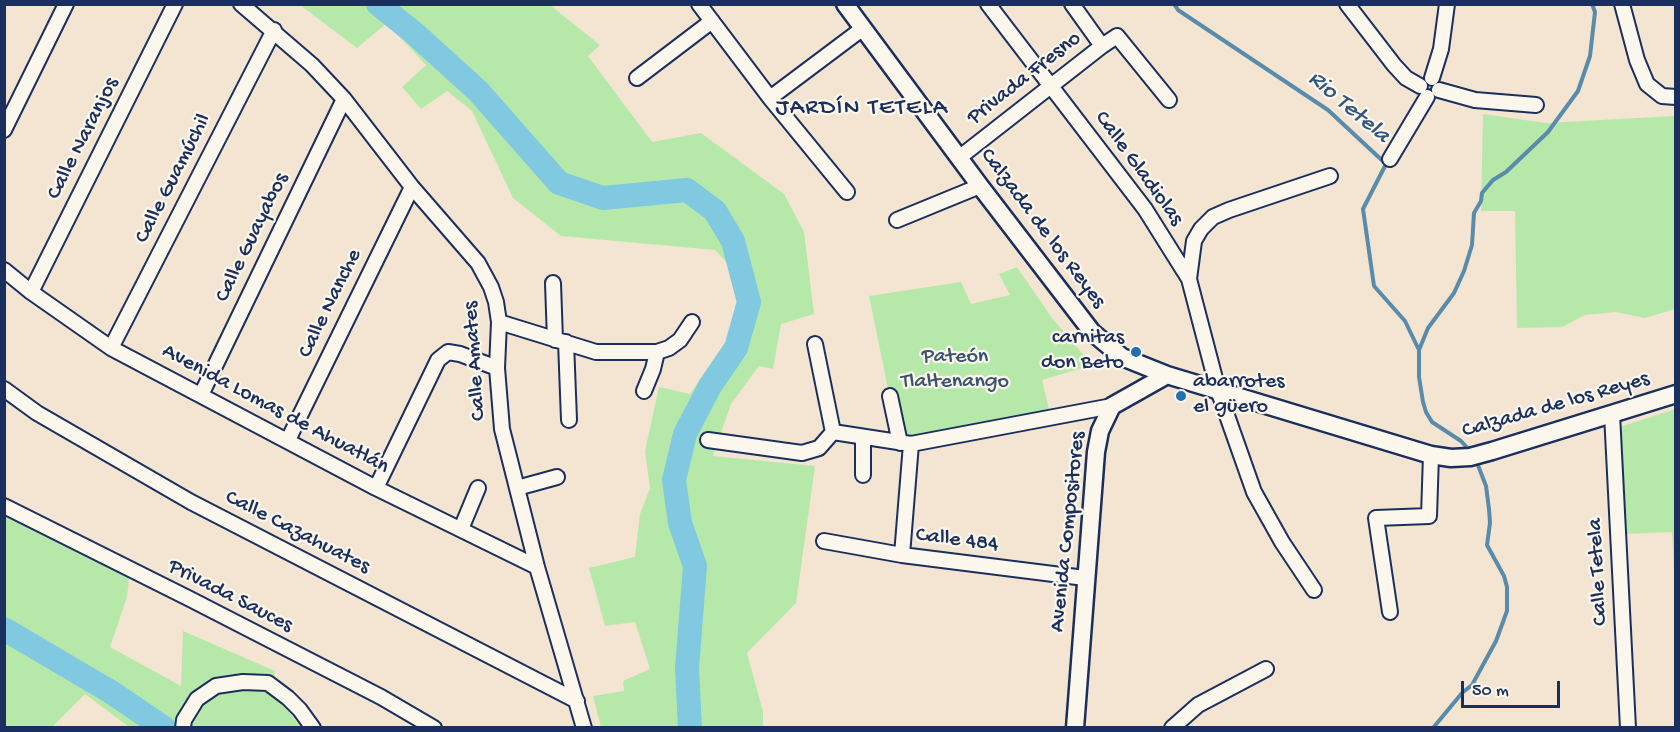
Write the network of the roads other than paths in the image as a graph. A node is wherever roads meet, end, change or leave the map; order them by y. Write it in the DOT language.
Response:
graph roads {
  1 [pos="66,4"];
  2 [pos="175,4"];
  3 [pos="241,4"];
  4 [pos="699,4"];
  5 [pos="845,4"];
  6 [pos="988,4"];
  7 [pos="1072,4"];
  8 [pos="1347,4"];
  9 [pos="1447,4"];
  10 [pos="1622,4"];
  11 [pos="712,21"];
  12 [pos="862,29"];
  13 [pos="274,30"];
  14 [pos="1102,46"];
  15 [pos="637,78"];
  16 [pos="1051,87"];
  17 [pos="1430,88"];
  18 [pos="1676,97"];
  19 [pos="770,98"];
  20 [pos="344,99"];
  21 [pos="1169,100"];
  22 [pos="1536,105"];
  23 [pos="4,130"];
  24 [pos="960,157"];
  25 [pos="1389,159"];
  26 [pos="1330,176"];
  27 [pos="980,186"];
  28 [pos="412,187"];
  29 [pos="847,192"];
  30 [pos="897,220"];
  31 [pos="4,270"];
  32 [pos="1189,279"];
  33 [pos="553,282"];
  34 [pos="31,292"];
  35 [pos="692,321"];
  36 [pos="499,322"];
  37 [pos="561,341"];
  38 [pos="815,344"];
  39 [pos="111,348"];
  40 [pos="657,352"];
  41 [pos="1122,357"];
  42 [pos="497,368"];
  43 [pos="1167,375"];
  44 [pos="4,389"];
  45 [pos="644,392"];
  46 [pos="1219,394"];
  47 [pos="1676,394"];
  48 [pos="201,395"];
  49 [pos="1132,395"];
  50 [pos="890,396"];
  51 [pos="1112,406"];
  52 [pos="1612,414"];
  53 [pos="569,420"];
  54 [pos="833,432"];
  55 [pos="863,437"];
  56 [pos="288,440"];
  57 [pos="708,441"];
  58 [pos="905,444"];
  59 [pos="1438,456"];
  60 [pos="863,475"];
  61 [pos="557,477"];
  62 [pos="376,488"];
  63 [pos="478,488"];
  64 [pos="517,488"];
  65 [pos="4,506"];
  66 [pos="461,529"];
  67 [pos="824,541"];
  68 [pos="902,555"];
  69 [pos="537,567"];
  70 [pos="1085,578"];
  71 [pos="1314,590"];
  72 [pos="1390,612"];
  73 [pos="1266,669"];
  74 [pos="577,701"];
  75 [pos="183,728"];
  76 [pos="313,728"];
  77 [pos="434,728"];
  78 [pos="584,728"];
  79 [pos="1075,728"];
  80 [pos="1172,728"];
  81 [pos="1628,728"];
  1 -- 23 [label="street"];
  2 -- 34 [label="street, Calle Naranjos"];
  3 -- 13 [label="street, Calle Amates"];
  4 -- 11 [label="street"];
  5 -- 12 [label="street, Calzada de los Reyes"];
  6 -- 16 [label="street, Calle Gladiolas"];
  7 -- 14 [label="street"];
  8 -- 17 [label="street"];
  9 -- 17 [label="street"];
  10 -- 18 [label="street"];
  11 -- 15 [label="street"];
  11 -- 19 [label="street"];
  12 -- 19 [label="street"];
  12 -- 24 [label="street, Calzada de los Reyes"];
  13 -- 20 [label="street, Calle Amates"];
  13 -- 39 [label="street, Calle Guamúchil"];
  14 -- 16 [label="street, Privada Fresno"];
  14 -- 21 [label="street, Privada Fresno"];
  16 -- 24 [label="street, Privada Fresno"];
  16 -- 32 [label="street, Calle Gladiolas"];
  17 -- 22 [label="street"];
  17 -- 25 [label="street"];
  19 -- 29 [label="street"];
  20 -- 28 [label="street, Calle Amates"];
  20 -- 48 [label="street, Calle Guayabos"];
  24 -- 27 [label="street, Calzada de los Reyes"];
  26 -- 32 [label="street"];
  27 -- 30 [label="street"];
  27 -- 41 [label="street, Calzada de los Reyes"];
  28 -- 36 [label="street, Calle Amates"];
  28 -- 56 [label="street, Calle Nanche"];
  31 -- 34 [label="street, Avenida Lomas de Ahuatlán"];
  32 -- 46 [label="street"];
  33 -- 37 [label="street"];
  34 -- 39 [label="street, Avenida Lomas de Ahuatlán"];
  35 -- 40 [label="street"];
  36 -- 37 [label="street"];
  36 -- 42 [label="street, Calle Amates"];
  37 -- 40 [label="street"];
  37 -- 53 [label="street"];
  38 -- 54 [label="street"];
  39 -- 48 [label="street, Avenida Lomas de Ahuatlán"];
  40 -- 45 [label="street"];
  41 -- 43 [label="street, Calzada de los Reyes"];
  41 -- 49 [label="street"];
  42 -- 62 [label="street"];
  42 -- 64 [label="street, Calle Amates"];
  43 -- 46 [label="street, Calzada de los Reyes"];
  43 -- 49 [label="street"];
  44 -- 74 [label="street, Calle Cazahuates"];
  46 -- 59 [label="street, Calzada de los Reyes"];
  46 -- 71 [label="street"];
  47 -- 52 [label="street, Calzada de los Reyes"];
  48 -- 56 [label="street, Avenida Lomas de Ahuatlán"];
  49 -- 51 [label="street"];
  50 -- 58 [label="street"];
  51 -- 58 [label="street"];
  51 -- 70 [label="street, Avenida Compositores"];
  52 -- 59 [label="street, Calzada de los Reyes"];
  52 -- 81 [label="street, Calle Tetela"];
  54 -- 55 [label="street"];
  54 -- 57 [label="street"];
  55 -- 58 [label="street"];
  55 -- 60 [label="street"];
  56 -- 62 [label="street, Avenida Lomas de Ahuatlán"];
  58 -- 68 [label="street"];
  59 -- 72 [label="street"];
  61 -- 64 [label="street"];
  62 -- 66 [label="street, Avenida Lomas de Ahuatlán"];
  63 -- 66 [label="street"];
  64 -- 69 [label="street, Calle Amates"];
  65 -- 77 [label="street, Privada Sauces"];
  66 -- 69 [label="street, Avenida Lomas de Ahuatlán"];
  67 -- 68 [label="street, Calle 484"];
  68 -- 70 [label="street, Calle 484"];
  69 -- 74 [label="street, Calle Amates"];
  70 -- 79 [label="street, Avenida Compositores"];
  73 -- 80 [label="street"];
  74 -- 78 [label="street, Calle Amates"];
  75 -- 76 [label="street"];
}
